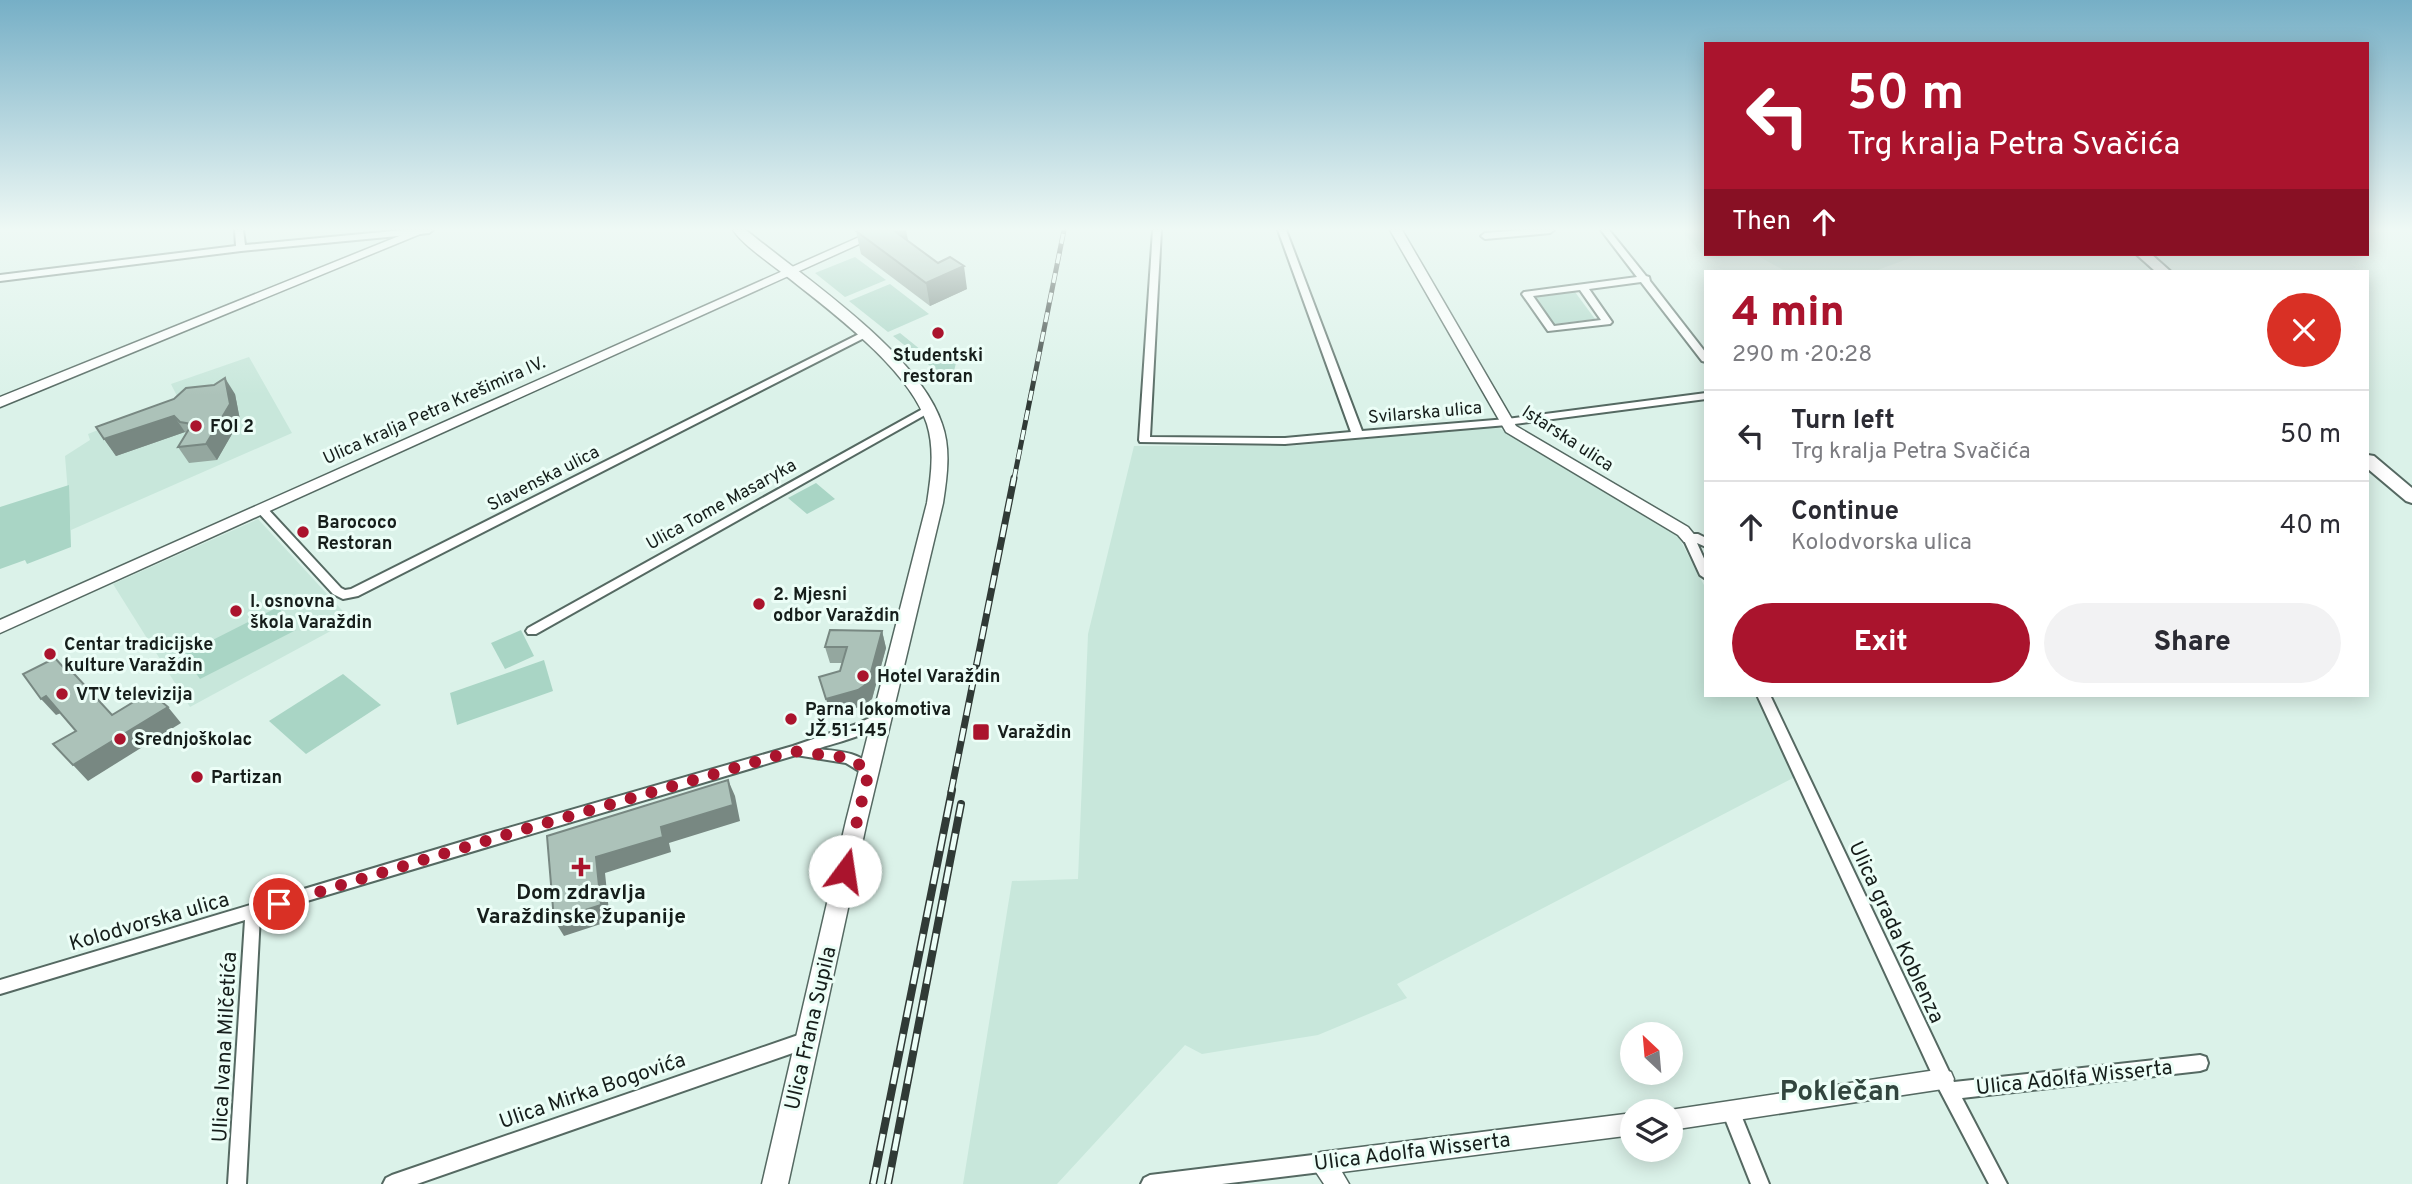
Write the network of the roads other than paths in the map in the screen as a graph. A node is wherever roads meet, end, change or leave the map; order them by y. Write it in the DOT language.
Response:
graph roads {
  1 [pos="289,285"];
  2 [pos="759,285"];
  3 [pos="804,285"];
  4 [pos="1154,285"];
  5 [pos="1302,285"];
  6 [pos="1428,285"];
  7 [pos="1602,285"];
  8 [pos="1651,285"];
  9 [pos="1583,288"];
  10 [pos="863,335"];
  11 [pos="1704,356"];
  12 [pos="1704,396"];
  13 [pos="0,402"];
  14 [pos="928,409"];
  15 [pos="1507,422"];
  16 [pos="1358,435"];
  17 [pos="1144,440"];
  18 [pos="2369,455"];
  19 [pos="2369,461"];
  20 [pos="2398,485"];
  21 [pos="2412,497"];
  22 [pos="262,510"];
  23 [pos="1689,538"];
  24 [pos="1704,542"];
  25 [pos="1704,571"];
  26 [pos="0,627"];
  27 [pos="532,631"];
  28 [pos="1764,697"];
  29 [pos="882,717"];
  30 [pos="793,751"];
  31 [pos="869,771"];
  32 [pos="253,912"];
  33 [pos="0,987"];
  34 [pos="807,1040"];
  35 [pos="2200,1063"];
  36 [pos="1946,1085"];
  37 [pos="1731,1111"];
  38 [pos="1683,1117"];
  39 [pos="1620,1126"];
  40 [pos="1321,1163"];
  41 [pos="236,1184"];
  42 [pos="392,1184"];
  43 [pos="775,1184"];
  44 [pos="1150,1184"];
  45 [pos="1338,1184"];
  46 [pos="1760,1184"];
  47 [pos="1998,1184"];
  1 -- 13 [label="main road"];
  2 -- 22 [label="street, Ulica kralja Petra Krešimira IV."];
  3 -- 10 [label="main road"];
  4 -- 17 [label="street"];
  5 -- 16 [label="street"];
  6 -- 15 [label="street, Istarska ulica"];
  7 -- 9 [label="street"];
  8 -- 11 [label="street"];
  9 -- 9 [label="street"];
  10 -- 14 [label="main road"];
  10 -- 22 [label="street, Slavenska ulica"];
  12 -- 15 [label="street, Svilarska ulica"];
  14 -- 27 [label="street, Ulica Tome Masaryka"];
  14 -- 29 [label="main road, Ulica Frana Supila"];
  15 -- 16 [label="street, Svilarska ulica"];
  15 -- 23 [label="street, Istarska ulica"];
  16 -- 17 [label="street, Svilarska ulica"];
  18 -- 20 [label="main road"];
  19 -- 20 [label="main road"];
  20 -- 21 [label="main road"];
  22 -- 26 [label="street, Ulica kralja Petra Krešimira IV."];
  23 -- 24 [label="street"];
  23 -- 25 [label="street"];
  28 -- 36 [label="street, Ulica grada Koblenza"];
  29 -- 30 [label="street"];
  29 -- 31 [label="main road, Ulica Frana Supila"];
  30 -- 31 [label="street"];
  30 -- 32 [label="street, Kolodvorska ulica"];
  31 -- 34 [label="main road, Ulica Frana Supila"];
  32 -- 33 [label="street, Kolodvorska ulica"];
  32 -- 41 [label="street, Ulica Ivana Milčetića"];
  34 -- 42 [label="street, Ulica Mirka Bogovića"];
  34 -- 43 [label="main road, Ulica Frana Supila"];
  35 -- 36 [label="street, Ulica Adolfa Wisserta"];
  36 -- 37 [label="street, Ulica Adolfa Wisserta"];
  36 -- 47 [label="street, Ulica grada Koblenza"];
  37 -- 38 [label="street, Ulica Adolfa Wisserta"];
  37 -- 46 [label="street"];
  39 -- 40 [label="street, Ulica Adolfa Wisserta"];
  40 -- 44 [label="street, Ulica Adolfa Wisserta"];
  40 -- 45 [label="street"];
}
